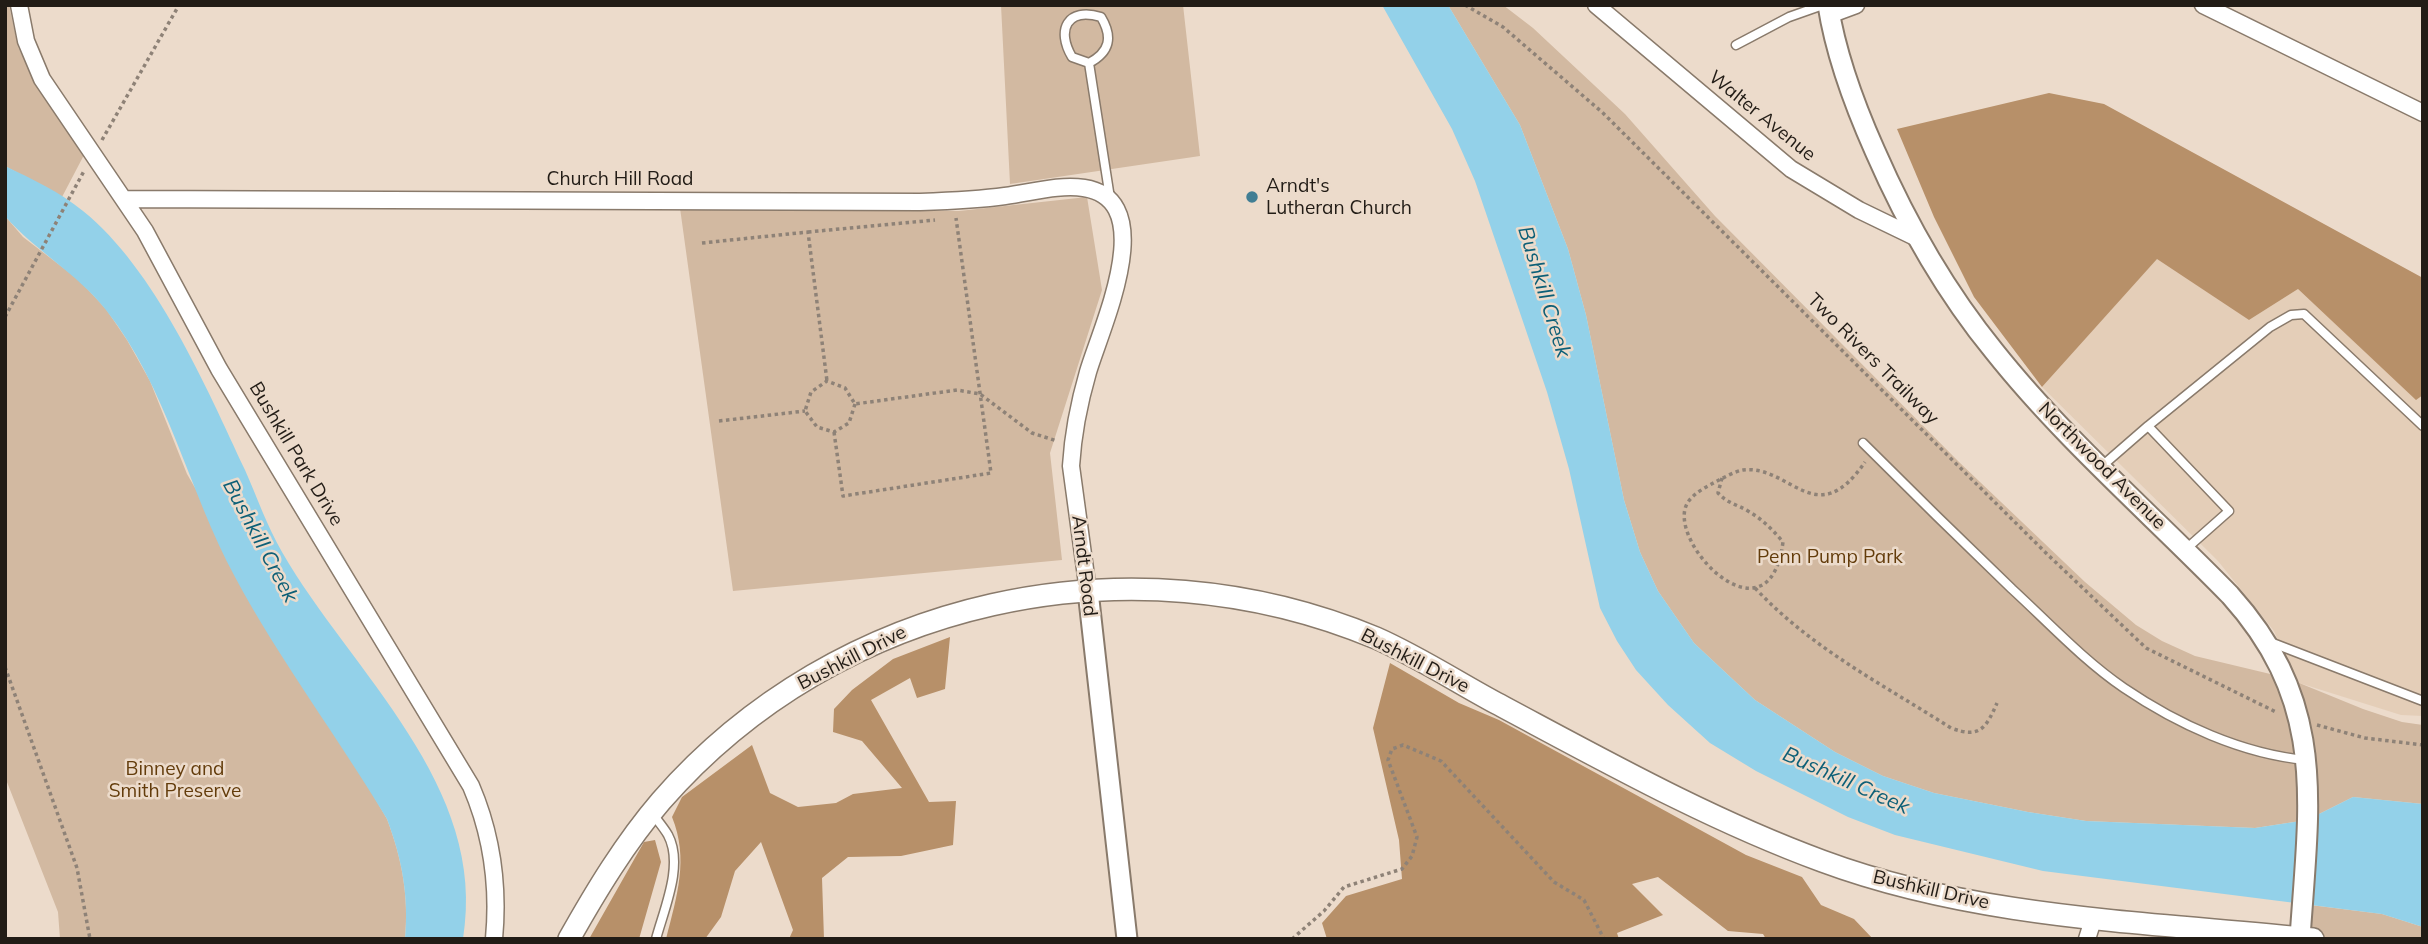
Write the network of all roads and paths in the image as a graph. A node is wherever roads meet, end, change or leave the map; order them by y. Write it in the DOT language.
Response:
graph roads {
  1 [pos="19,5"];
  2 [pos="179,5"];
  3 [pos="1465,5"];
  4 [pos="1596,5"];
  5 [pos="1856,5"];
  6 [pos="2203,5"];
  7 [pos="1827,9"];
  8 [pos="1736,45"];
  9 [pos="1089,63"];
  10 [pos="2423,113"];
  11 [pos="94,154"];
  12 [pos="124,199"];
  13 [pos="1110,201"];
  14 [pos="808,232"];
  15 [pos="1917,238"];
  16 [pos="702,243"];
  17 [pos="5,317"];
  18 [pos="827,381"];
  19 [pos="981,394"];
  20 [pos="855,404"];
  21 [pos="804,411"];
  22 [pos="719,421"];
  23 [pos="2148,426"];
  24 [pos="2423,426"];
  25 [pos="834,432"];
  26 [pos="1863,443"];
  27 [pos="1072,446"];
  28 [pos="1872,452"];
  29 [pos="2102,466"];
  30 [pos="1722,478"];
  31 [pos="2185,550"];
  32 [pos="1755,588"];
  33 [pos="1088,591"];
  34 [pos="2267,641"];
  35 [pos="5,667"];
  36 [pos="2423,701"];
  37 [pos="1997,703"];
  38 [pos="2274,712"];
  39 [pos="2325,727"];
  40 [pos="2423,745"];
  41 [pos="2306,760"];
  42 [pos="652,813"];
  43 [pos="2090,929"];
  44 [pos="2306,938"];
  45 [pos="90,939"];
  46 [pos="494,939"];
  47 [pos="569,939"];
  48 [pos="656,939"];
  49 [pos="1127,939"];
  50 [pos="1292,939"];
  51 [pos="1604,939"];
  1 -- 11 [label="street, Bushkill Park Drive"];
  2 -- 11 [label="path"];
  3 -- 38 [label="path, Two Rivers Trailway"];
  4 -- 15 [label="street, Walter Avenue"];
  5 -- 7 [label="street"];
  6 -- 10 [label="street"];
  7 -- 8 [label="lane"];
  7 -- 15 [label="street, Northwood Avenue"];
  9 -- 9 [label="lane"];
  9 -- 13 [label="lane"];
  11 -- 12 [label="street, Bushkill Park Drive"];
  11 -- 17 [label="path"];
  12 -- 13 [label="street, Church Hill Road"];
  12 -- 46 [label="street, Bushkill Park Drive"];
  13 -- 27 [label="street, Arndt Road"];
  14 -- 16 [label="path"];
  14 -- 18 [label="path"];
  14 -- 19 [label="path"];
  15 -- 29 [label="street, Northwood Avenue"];
  18 -- 20 [label="path"];
  18 -- 21 [label="path"];
  19 -- 20 [label="path"];
  19 -- 25 [label="path"];
  19 -- 27 [label="path"];
  20 -- 25 [label="path"];
  21 -- 22 [label="path"];
  21 -- 25 [label="path"];
  23 -- 24 [label="lane"];
  23 -- 29 [label="lane"];
  23 -- 31 [label="lane"];
  26 -- 28 [label="lane"];
  27 -- 33 [label="street, Arndt Road"];
  28 -- 30 [label="path"];
  28 -- 41 [label="lane"];
  29 -- 31 [label="street, Northwood Avenue"];
  30 -- 32 [label="path"];
  30 -- 32 [label="path"];
  31 -- 34 [label="street, Northwood Avenue"];
  32 -- 37 [label="path"];
  33 -- 42 [label="main road, Bushkill Drive"];
  33 -- 43 [label="main road, Bushkill Drive"];
  33 -- 49 [label="street, Arndt Road"];
  34 -- 36 [label="lane"];
  34 -- 41 [label="street, Northwood Avenue"];
  35 -- 45 [label="path"];
  39 -- 40 [label="path"];
  41 -- 44 [label="street, Northwood Avenue"];
  42 -- 47 [label="main road, Bushkill Drive"];
  42 -- 48 [label="lane"];
  43 -- 44 [label="main road, Bushkill Drive"];
  50 -- 51 [label="path"];
}
